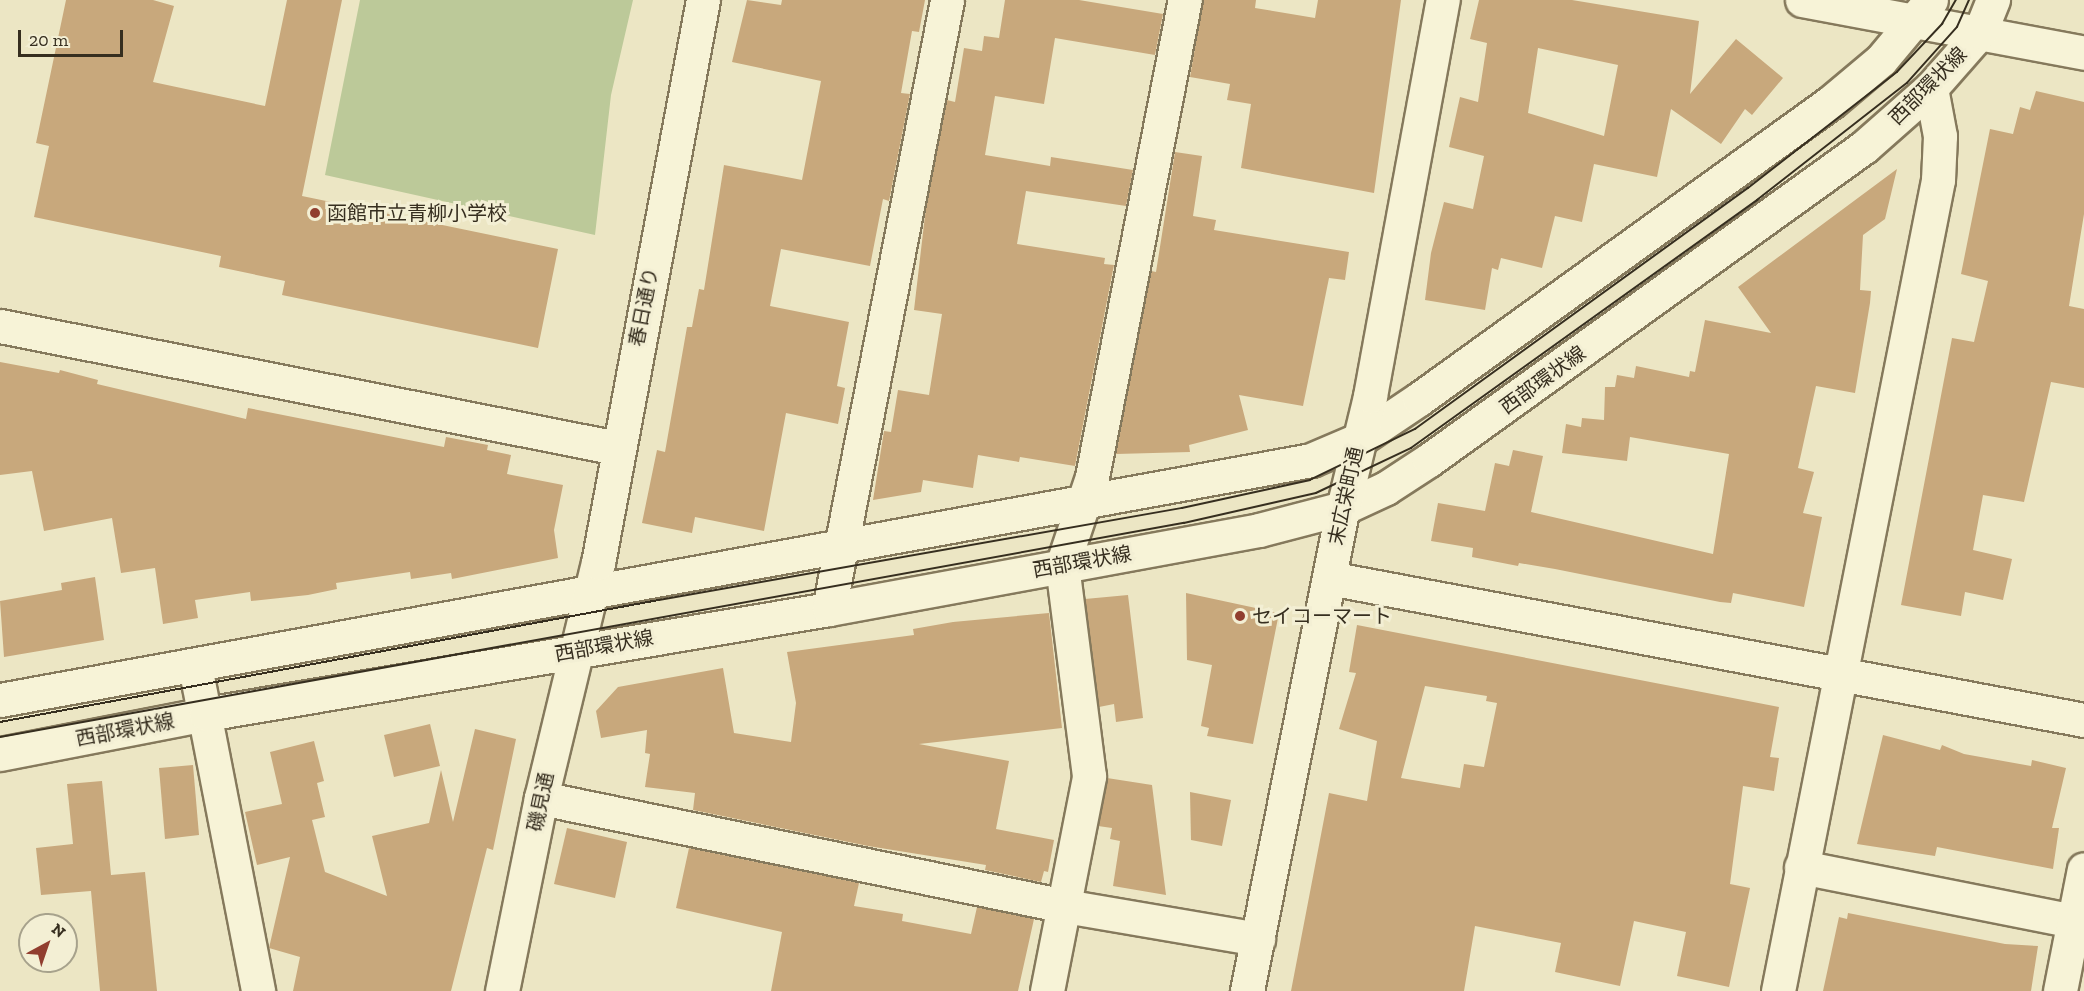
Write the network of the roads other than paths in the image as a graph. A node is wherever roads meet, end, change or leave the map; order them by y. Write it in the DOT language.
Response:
graph roads {
  1 [pos="703,0"];
  2 [pos="947,0"];
  3 [pos="1185,0"];
  4 [pos="1443,0"];
  5 [pos="1802,0"];
  6 [pos="1993,0"];
  7 [pos="1930,15"];
  8 [pos="1980,32"];
  9 [pos="2084,54"];
  10 [pos="1931,88"];
  11 [pos="0,327"];
  12 [pos="1358,440"];
  13 [pos="617,448"];
  14 [pos="1083,505"];
  15 [pos="1343,508"];
  16 [pos="839,549"];
  17 [pos="1062,566"];
  18 [pos="1329,578"];
  19 [pos="589,602"];
  20 [pos="829,609"];
  21 [pos="576,651"];
  22 [pos="195,666"];
  23 [pos="1842,673"];
  24 [pos="0,700"];
  25 [pos="206,714"];
  26 [pos="2084,720"];
  27 [pos="0,754"];
  28 [pos="541,798"];
  29 [pos="1801,867"];
  30 [pos="2084,869"];
  31 [pos="1065,906"];
  32 [pos="2074,921"];
  33 [pos="1258,939"];
  34 [pos="258,991"];
  35 [pos="502,991"];
  36 [pos="1047,991"];
  37 [pos="1247,991"];
  38 [pos="1778,991"];
  39 [pos="2060,991"];
  1 -- 13 [label="street, 春日通り"];
  2 -- 16 [label="street"];
  3 -- 14 [label="street"];
  4 -- 12 [label="street, 末広栄町通"];
  5 -- 7 [label="street"];
  6 -- 8 [label="street, 西部環状線"];
  7 -- 8 [label="street"];
  7 -- 12 [label="street"];
  8 -- 9 [label="street"];
  8 -- 10 [label="street, 西部環状線"];
  10 -- 15 [label="street, 西部環状線"];
  10 -- 23 [label="street"];
  11 -- 13 [label="street"];
  12 -- 14 [label="street"];
  12 -- 15 [label="street, 末広栄町通"];
  13 -- 19 [label="street, 春日通り"];
  14 -- 16 [label="street"];
  14 -- 17 [label="street"];
  15 -- 17 [label="street, 西部環状線"];
  15 -- 18 [label="street, 末広栄町通"];
  16 -- 19 [label="street"];
  16 -- 20 [label="street"];
  17 -- 20 [label="street, 西部環状線"];
  17 -- 31 [label="street"];
  18 -- 23 [label="street"];
  18 -- 33 [label="street, 末広栄町通"];
  19 -- 21 [label="street, 磯見通"];
  19 -- 22 [label="street"];
  20 -- 21 [label="street, 西部環状線"];
  21 -- 25 [label="street, 西部環状線"];
  21 -- 28 [label="street, 磯見通"];
  22 -- 24 [label="street"];
  22 -- 25 [label="street"];
  23 -- 26 [label="street"];
  23 -- 29 [label="street"];
  25 -- 27 [label="street, 西部環状線"];
  25 -- 34 [label="street"];
  28 -- 31 [label="street"];
  28 -- 35 [label="street, 磯見通"];
  29 -- 32 [label="street"];
  29 -- 38 [label="street"];
  30 -- 32 [label="street"];
  31 -- 33 [label="street"];
  31 -- 36 [label="street"];
  32 -- 39 [label="street"];
  33 -- 37 [label="street, 末広栄町通"];
}
